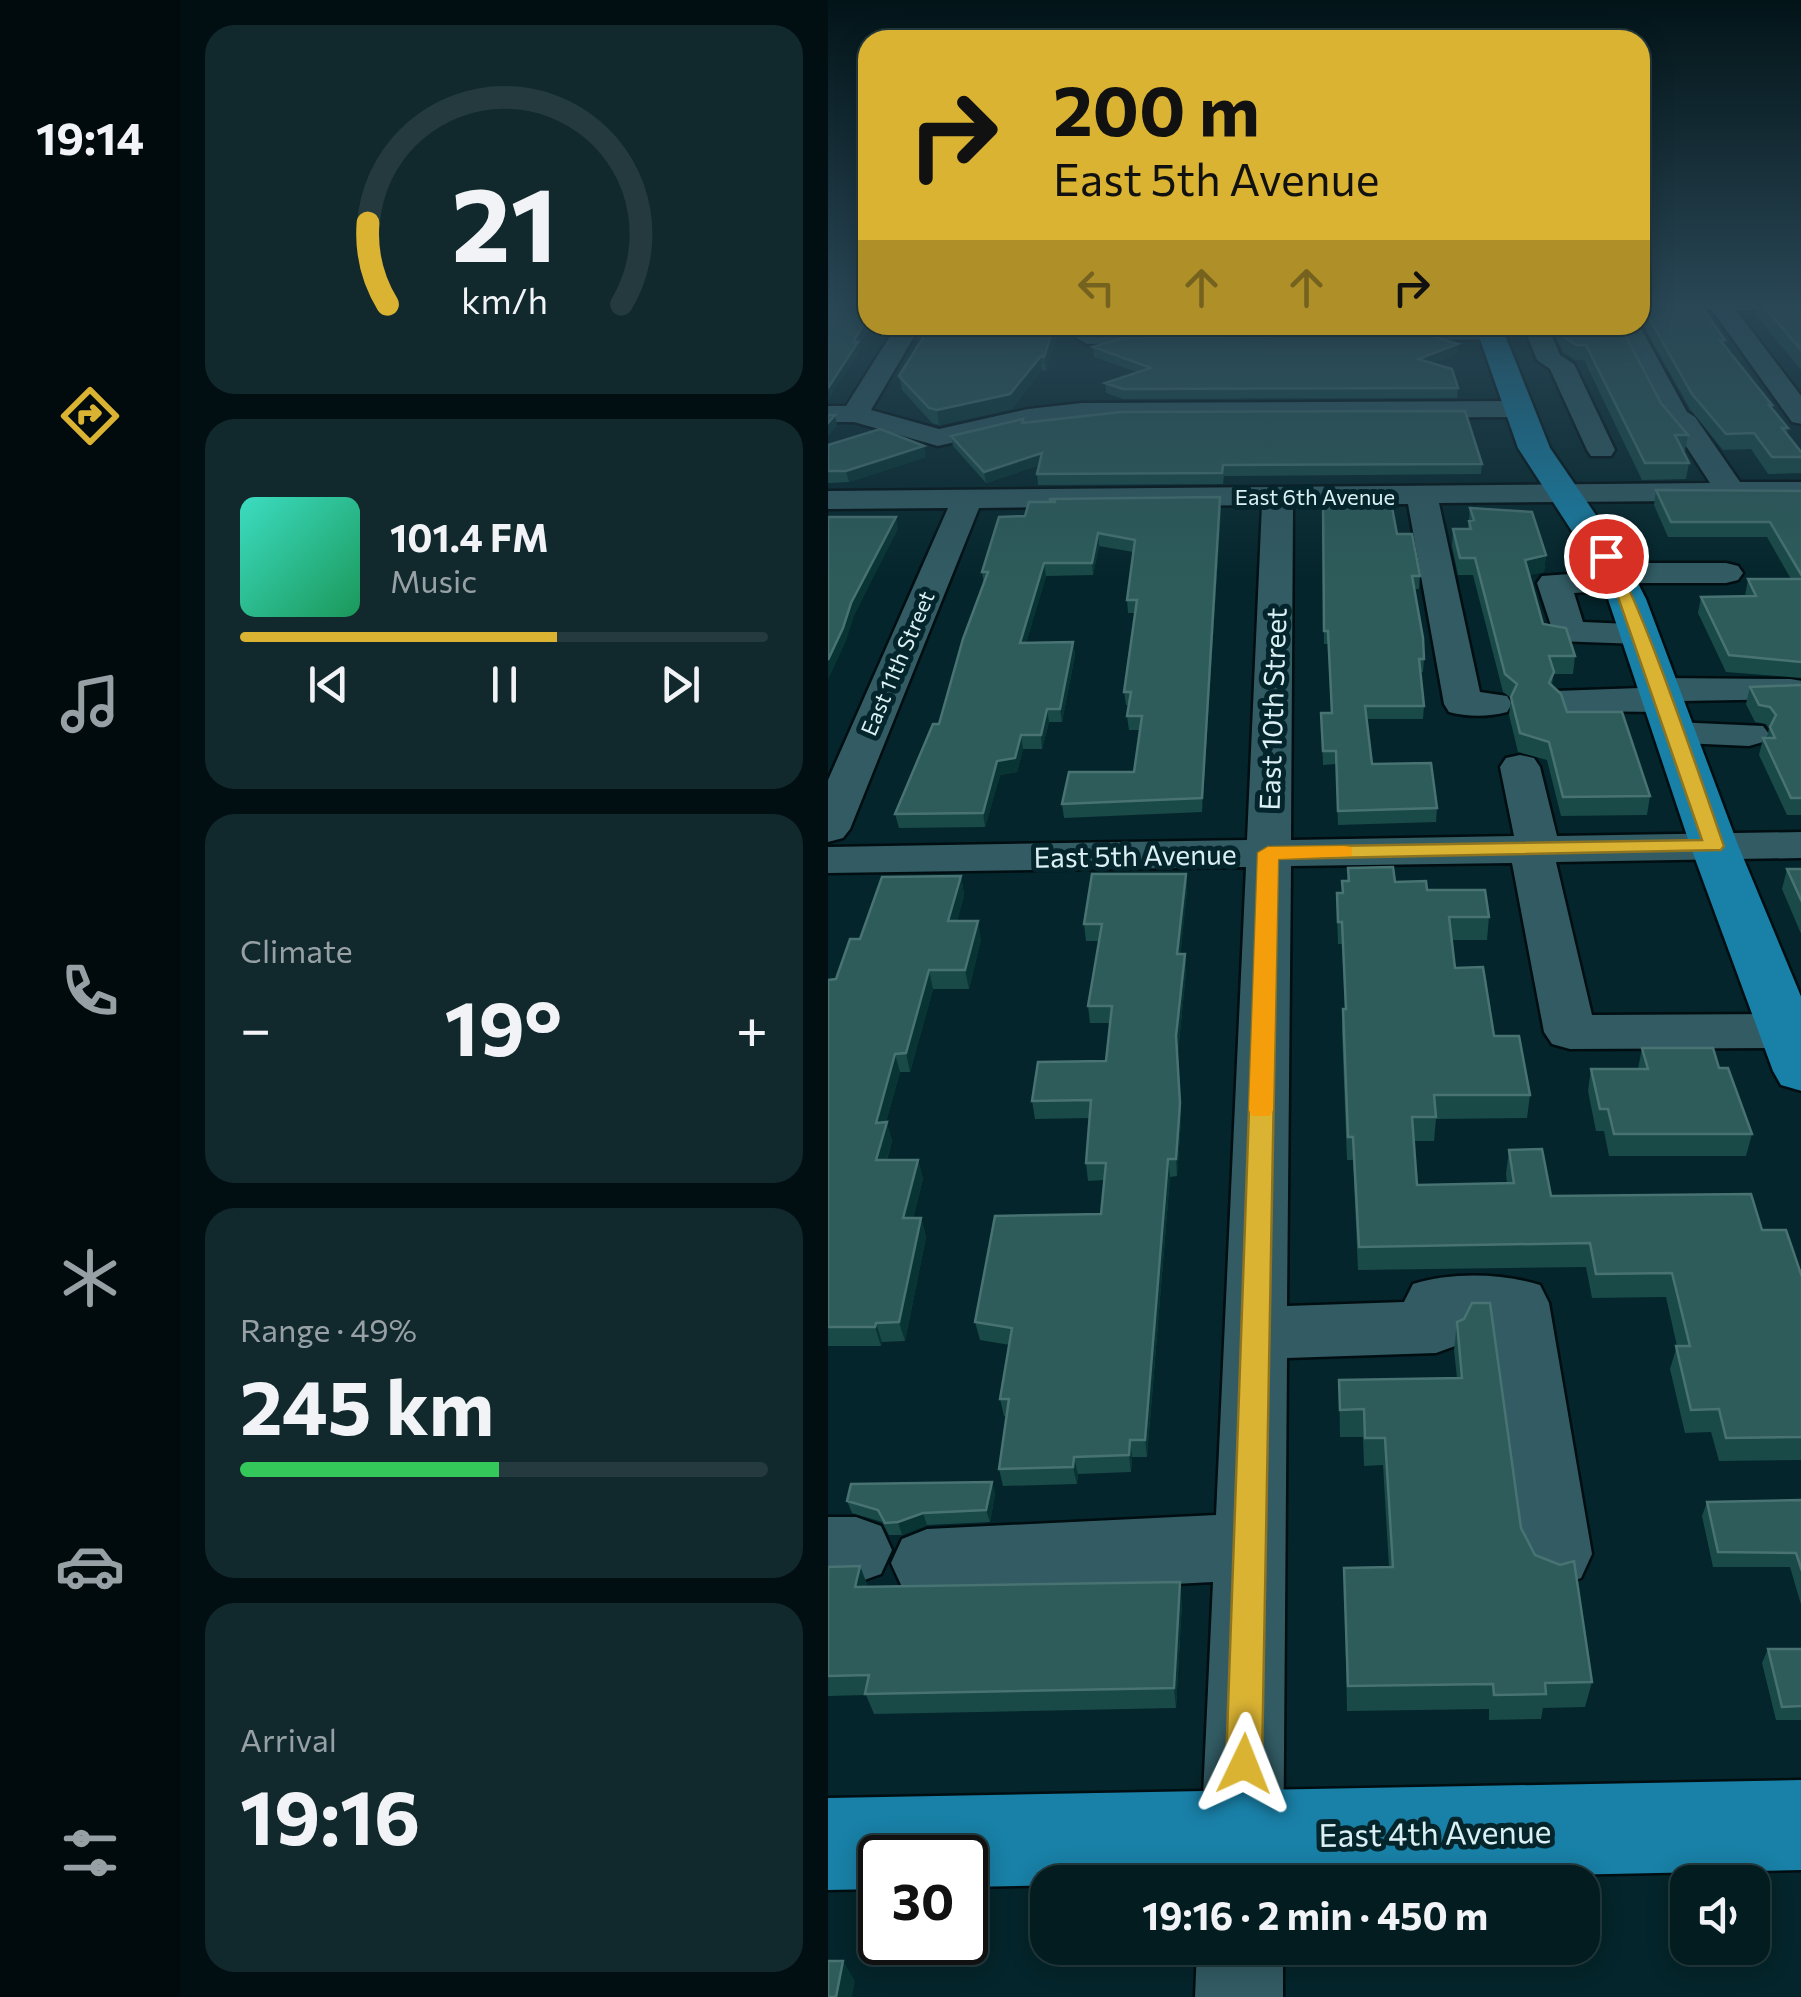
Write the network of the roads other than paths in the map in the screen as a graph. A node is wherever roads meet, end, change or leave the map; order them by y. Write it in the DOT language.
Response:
graph roads {
  1 [pos="1064,395"];
  2 [pos="1514,395"];
  3 [pos="1576,395"];
  4 [pos="1664,395"];
  5 [pos="1787,395"];
  6 [pos="1519,410"];
  7 [pos="1056,413"];
  8 [pos="842,414"];
  9 [pos="1802,416"];
  10 [pos="938,438"];
  11 [pos="1602,450"];
  12 [pos="1536,451"];
  13 [pos="1655,479"];
  14 [pos="1802,491"];
  15 [pos="1731,492"];
  16 [pos="1563,494"];
  17 [pos="1278,496"];
  18 [pos="917,498"];
  19 [pos="968,498"];
  20 [pos="828,500"];
  21 [pos="1441,504"];
  22 [pos="1609,553"];
  23 [pos="1533,557"];
  24 [pos="1726,573"];
  25 [pos="1639,633"];
  26 [pos="1790,690"];
  27 [pos="1569,699"];
  28 [pos="1492,704"];
  29 [pos="1665,708"];
  30 [pos="1749,734"];
  31 [pos="1520,767"];
  32 [pos="828,829"];
  33 [pos="1802,845"];
  34 [pos="1714,846"];
  35 [pos="1534,848"];
  36 [pos="1268,853"];
  37 [pos="828,860"];
  38 [pos="1789,1016"];
  39 [pos="1255,1333"];
  40 [pos="1250,1547"];
  41 [pos="1556,1554"];
  42 [pos="927,1563"];
  43 [pos="1802,1825"];
  44 [pos="828,1844"];
  45 [pos="1241,1859"];
  46 [pos="1240,1965"];
  47 [pos="1239,1997"];
  1 -- 7 [label="street"];
  2 -- 6 [label="main road"];
  3 -- 11 [label="street"];
  4 -- 15 [label="street"];
  5 -- 9 [label="street"];
  6 -- 7 [label="street"];
  6 -- 12 [label="main road"];
  7 -- 10 [label="street"];
  8 -- 10 [label="street"];
  10 -- 18 [label="street"];
  11 -- 12 [label="street"];
  11 -- 13 [label="street"];
  12 -- 16 [label="main road"];
  14 -- 15 [label="street, East 6th Avenue"];
  15 -- 16 [label="street, East 6th Avenue"];
  16 -- 21 [label="street, East 6th Avenue"];
  16 -- 22 [label="main road"];
  17 -- 19 [label="street, East 6th Avenue"];
  17 -- 21 [label="street, East 6th Avenue"];
  17 -- 36 [label="street, East 10th Street"];
  18 -- 19 [label="street, East 6th Avenue"];
  18 -- 20 [label="street, East 6th Avenue"];
  19 -- 32 [label="street, East 11th Street"];
  21 -- 28 [label="street"];
  22 -- 23 [label="street"];
  22 -- 24 [label="street"];
  22 -- 25 [label="main road"];
  22 -- 25 [label="street"];
  25 -- 29 [label="main road"];
  26 -- 29 [label="street"];
  27 -- 29 [label="street"];
  29 -- 30 [label="street"];
  29 -- 34 [label="main road"];
  31 -- 35 [label="street"];
  33 -- 34 [label="street, East 5th Avenue"];
  34 -- 35 [label="street, East 5th Avenue"];
  34 -- 38 [label="main road"];
  35 -- 36 [label="street, East 5th Avenue"];
  35 -- 38 [label="street"];
  36 -- 37 [label="street, East 5th Avenue"];
  36 -- 39 [label="street, East 10th Street"];
  39 -- 40 [label="street, East 10th Street"];
  39 -- 41 [label="street"];
  40 -- 42 [label="street"];
  40 -- 45 [label="street, East 10th Street"];
  43 -- 45 [label="main road, East 4th Avenue"];
  44 -- 45 [label="main road, East 4th Avenue"];
  46 -- 47 [label="street"];
}
